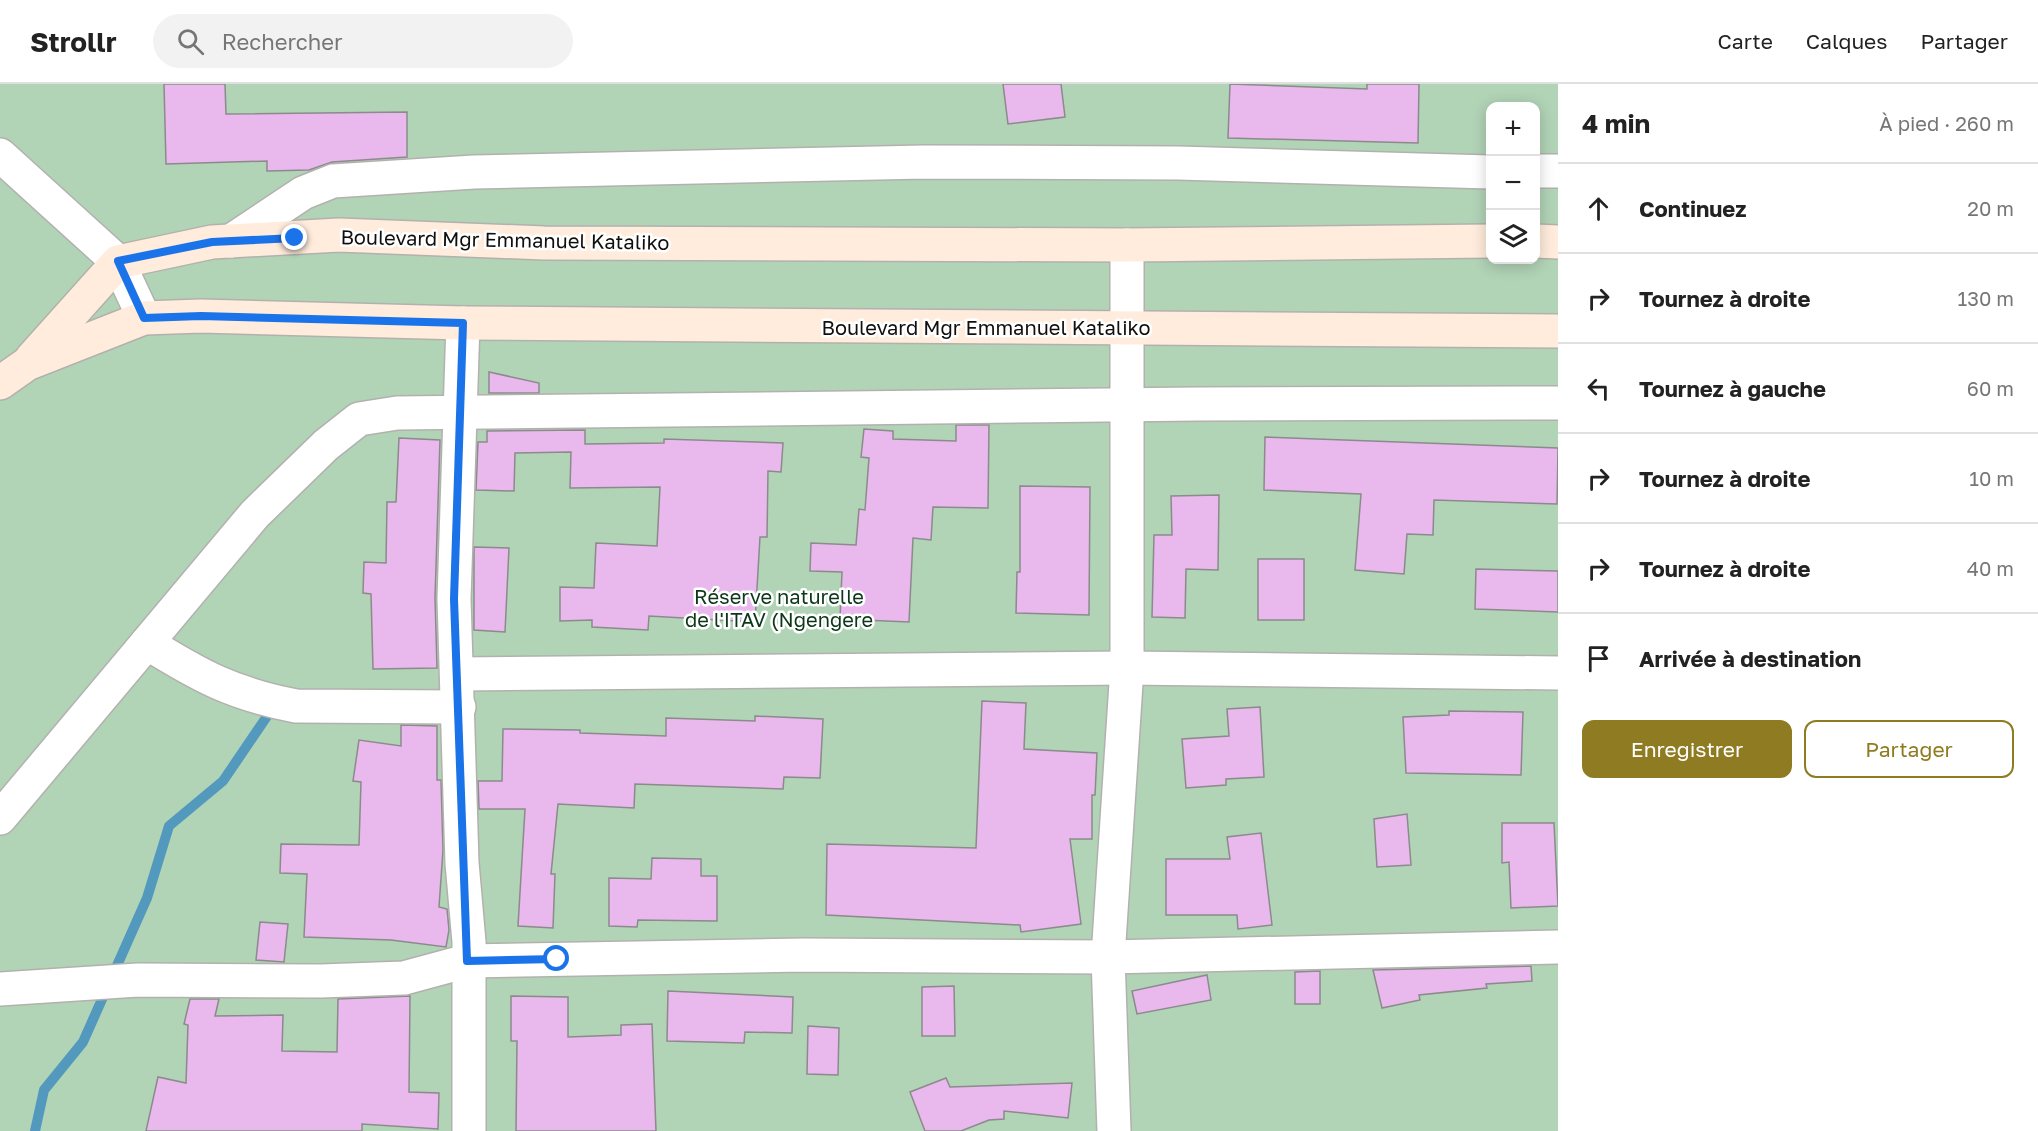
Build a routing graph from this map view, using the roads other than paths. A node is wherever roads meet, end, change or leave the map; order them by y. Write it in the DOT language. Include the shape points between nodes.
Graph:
graph roads {
  1 [pos="0,155"];
  2 [pos="1540,171"];
  3 [pos="1558,171"];
  4 [pos="1486,172"];
  5 [pos="231,241"];
  6 [pos="1486,241"];
  7 [pos="1540,242"];
  8 [pos="1558,242"];
  9 [pos="1127,245"];
  10 [pos="118,261"];
  11 [pos="144,318"];
  12 [pos="463,323"];
  13 [pos="1126,327"];
  14 [pos="1558,331"];
  15 [pos="27,364"];
  16 [pos="0,382"];
  17 [pos="1558,403"];
  18 [pos="1126,405"];
  19 [pos="459,413"];
  20 [pos="147,643"];
  21 [pos="1127,668"];
  22 [pos="1558,673"];
  23 [pos="458,674"];
  24 [pos="459,707"];
  25 [pos="0,818"];
  26 [pos="1558,947"];
  27 [pos="1107,957"];
  28 [pos="467,961"];
  29 [pos="0,989"];
  30 [pos="469,1131"];
  31 [pos="1114,1131"];
  1 -- 10 [label="street"];
  2 -- 3 [label="street"];
  4 -- 5 [label="street" via="1178,163 924,162 474,172 333,181 303,193"];
  5 -- 9 [label="street, Boulevard Mgr Emmanuel Kataliko" via="339,235 544,243"];
  5 -- 10 [label="street, Boulevard Mgr Emmanuel Kataliko"];
  6 -- 9 [label="street, Boulevard Mgr Emmanuel Kataliko"];
  7 -- 8 [label="street"];
  9 -- 13 [label="street"];
  10 -- 11 [label="street"];
  10 -- 15 [label="street"];
  11 -- 12 [label="street, Boulevard Mgr Emmanuel Kataliko"];
  11 -- 15 [label="street, Boulevard Mgr Emmanuel Kataliko"];
  12 -- 13 [label="street, Boulevard Mgr Emmanuel Kataliko"];
  12 -- 19 [label="street"];
  13 -- 14 [label="street, Boulevard Mgr Emmanuel Kataliko"];
  13 -- 18 [label="street"];
  15 -- 16 [label="street"];
  17 -- 18 [label="street"];
  18 -- 19 [label="street"];
  18 -- 21 [label="street"];
  19 -- 20 [label="street" via="397,413 359,419 326,445 255,514"];
  19 -- 23 [label="street" via="454,599"];
  20 -- 24 [label="street" via="202,677 244,695 296,706"];
  20 -- 25 [label="street"];
  21 -- 22 [label="street"];
  21 -- 23 [label="street"];
  21 -- 27 [label="street"];
  23 -- 24 [label="street"];
  24 -- 28 [label="street"];
  26 -- 27 [label="street"];
  27 -- 28 [label="street" via="804,955"];
  27 -- 31 [label="street"];
  28 -- 29 [label="street" via="404,978 138,980"];
  28 -- 30 [label="street"];
}
